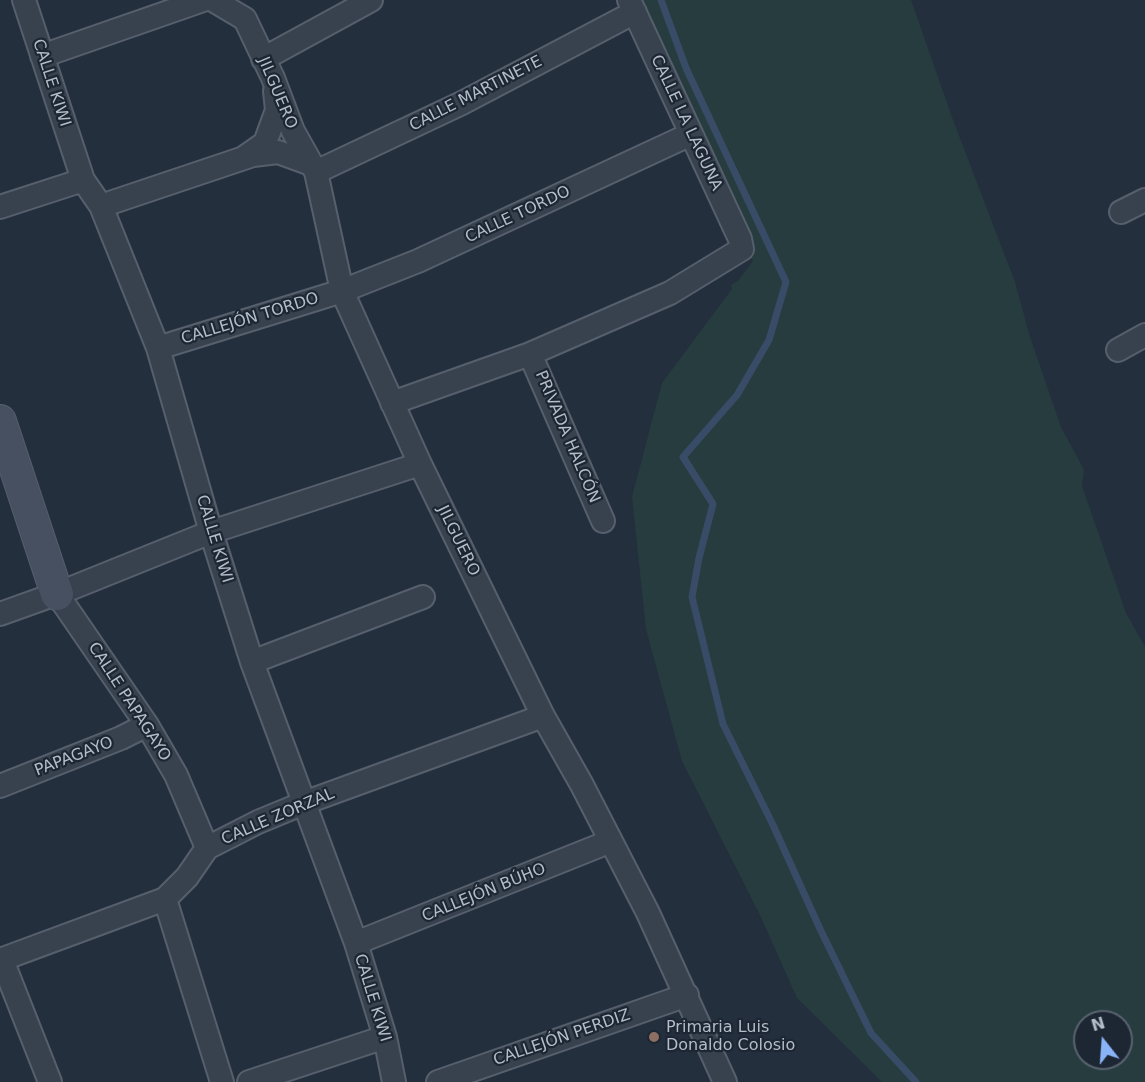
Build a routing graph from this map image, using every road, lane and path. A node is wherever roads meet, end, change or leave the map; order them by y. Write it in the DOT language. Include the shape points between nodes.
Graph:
graph roads {
  1 [pos="24,0"];
  2 [pos="203,0"];
  3 [pos="213,0"];
  4 [pos="371,0"];
  5 [pos="632,6"];
  6 [pos="42,57"];
  7 [pos="268,68"];
  8 [pos="691,134"];
  9 [pos="244,158"];
  10 [pos="313,168"];
  11 [pos="83,180"];
  12 [pos="1145,200"];
  13 [pos="101,206"];
  14 [pos="0,207"];
  15 [pos="1121,212"];
  16 [pos="342,291"];
  17 [pos="1145,335"];
  18 [pos="158,348"];
  19 [pos="1118,350"];
  20 [pos="530,354"];
  21 [pos="392,403"];
  22 [pos="0,421"];
  23 [pos="420,464"];
  24 [pos="603,521"];
  25 [pos="211,532"];
  26 [pos="57,594"];
  27 [pos="423,597"];
  28 [pos="0,614"];
  29 [pos="252,662"];
  30 [pos="543,716"];
  31 [pos="147,724"];
  32 [pos="0,786"];
  33 [pos="304,803"];
  34 [pos="611,841"];
  35 [pos="207,848"];
  36 [pos="165,899"];
  37 [pos="356,944"];
  38 [pos="1,960"];
  39 [pos="687,995"];
  40 [pos="385,1036"];
  41 [pos="50,1082"];
  42 [pos="222,1082"];
  43 [pos="249,1082"];
  44 [pos="394,1082"];
  45 [pos="438,1082"];
  46 [pos="725,1082"];
  1 -- 6 [label="street, CALLE KIWI"];
  2 -- 6 [label="street"];
  3 -- 7 [label="street, JILGUERO" via="245,19"];
  4 -- 7 [label="street"];
  5 -- 8 [label="street, CALLE LA LAGUNA"];
  5 -- 10 [label="street, CALLE MARTINETE" via="462,103"];
  6 -- 11 [label="street, CALLE KIWI"];
  7 -- 9 [label="street" via="277,110 264,143"];
  7 -- 10 [label="street, JILGUERO" via="293,131"];
  8 -- 16 [label="street, CALLE TORDO" via="418,261"];
  8 -- 20 [label="street, CALLE LA LAGUNA" via="742,246 740,252 669,293"];
  9 -- 10 [label="street" via="278,152"];
  9 -- 13 [label="street"];
  10 -- 16 [label="street, JILGUERO"];
  11 -- 13 [label="street, CALLE KIWI"];
  11 -- 14 [label="street"];
  12 -- 15 [label="street"];
  13 -- 18 [label="street, CALLE KIWI"];
  16 -- 18 [label="street, CALLEJÓN TORDO"];
  16 -- 21 [label="street, JILGUERO"];
  17 -- 19 [label="street"];
  18 -- 25 [label="street, CALLE KIWI"];
  20 -- 21 [label="street"];
  20 -- 24 [label="street, PRIVADA HALCÓN"];
  21 -- 23 [label="street, JILGUERO"];
  22 -- 26 [label="street"];
  23 -- 25 [label="street"];
  23 -- 30 [label="street, JILGUERO"];
  25 -- 26 [label="street"];
  25 -- 29 [label="street, CALLE KIWI"];
  26 -- 28 [label="street"];
  26 -- 31 [label="street, CALLE PAPAGAYO"];
  27 -- 29 [label="street"];
  29 -- 33 [label="street, CALLE KIWI"];
  30 -- 33 [label="street, CALLE ZORZAL"];
  30 -- 34 [label="street, JILGUERO"];
  31 -- 32 [label="street, PAPAGAYO"];
  31 -- 35 [label="street, CALLE PAPAGAYO" via="176,775"];
  33 -- 35 [label="street, CALLE ZORZAL"];
  33 -- 37 [label="street, CALLE KIWI"];
  34 -- 37 [label="street, CALLEJÓN BÚHO"];
  34 -- 39 [label="street, JILGUERO"];
  35 -- 36 [label="street, CALLE ZORZAL"];
  36 -- 38 [label="street, CALLE ZORZAL"];
  36 -- 42 [label="street"];
  37 -- 40 [label="street, CALLE KIWI"];
  38 -- 41 [label="street"];
  39 -- 45 [label="street, CALLEJÓN PERDIZ"];
  39 -- 46 [label="street, JILGUERO"];
  40 -- 43 [label="street"];
  40 -- 44 [label="street, CALLE KIWI"];
}
